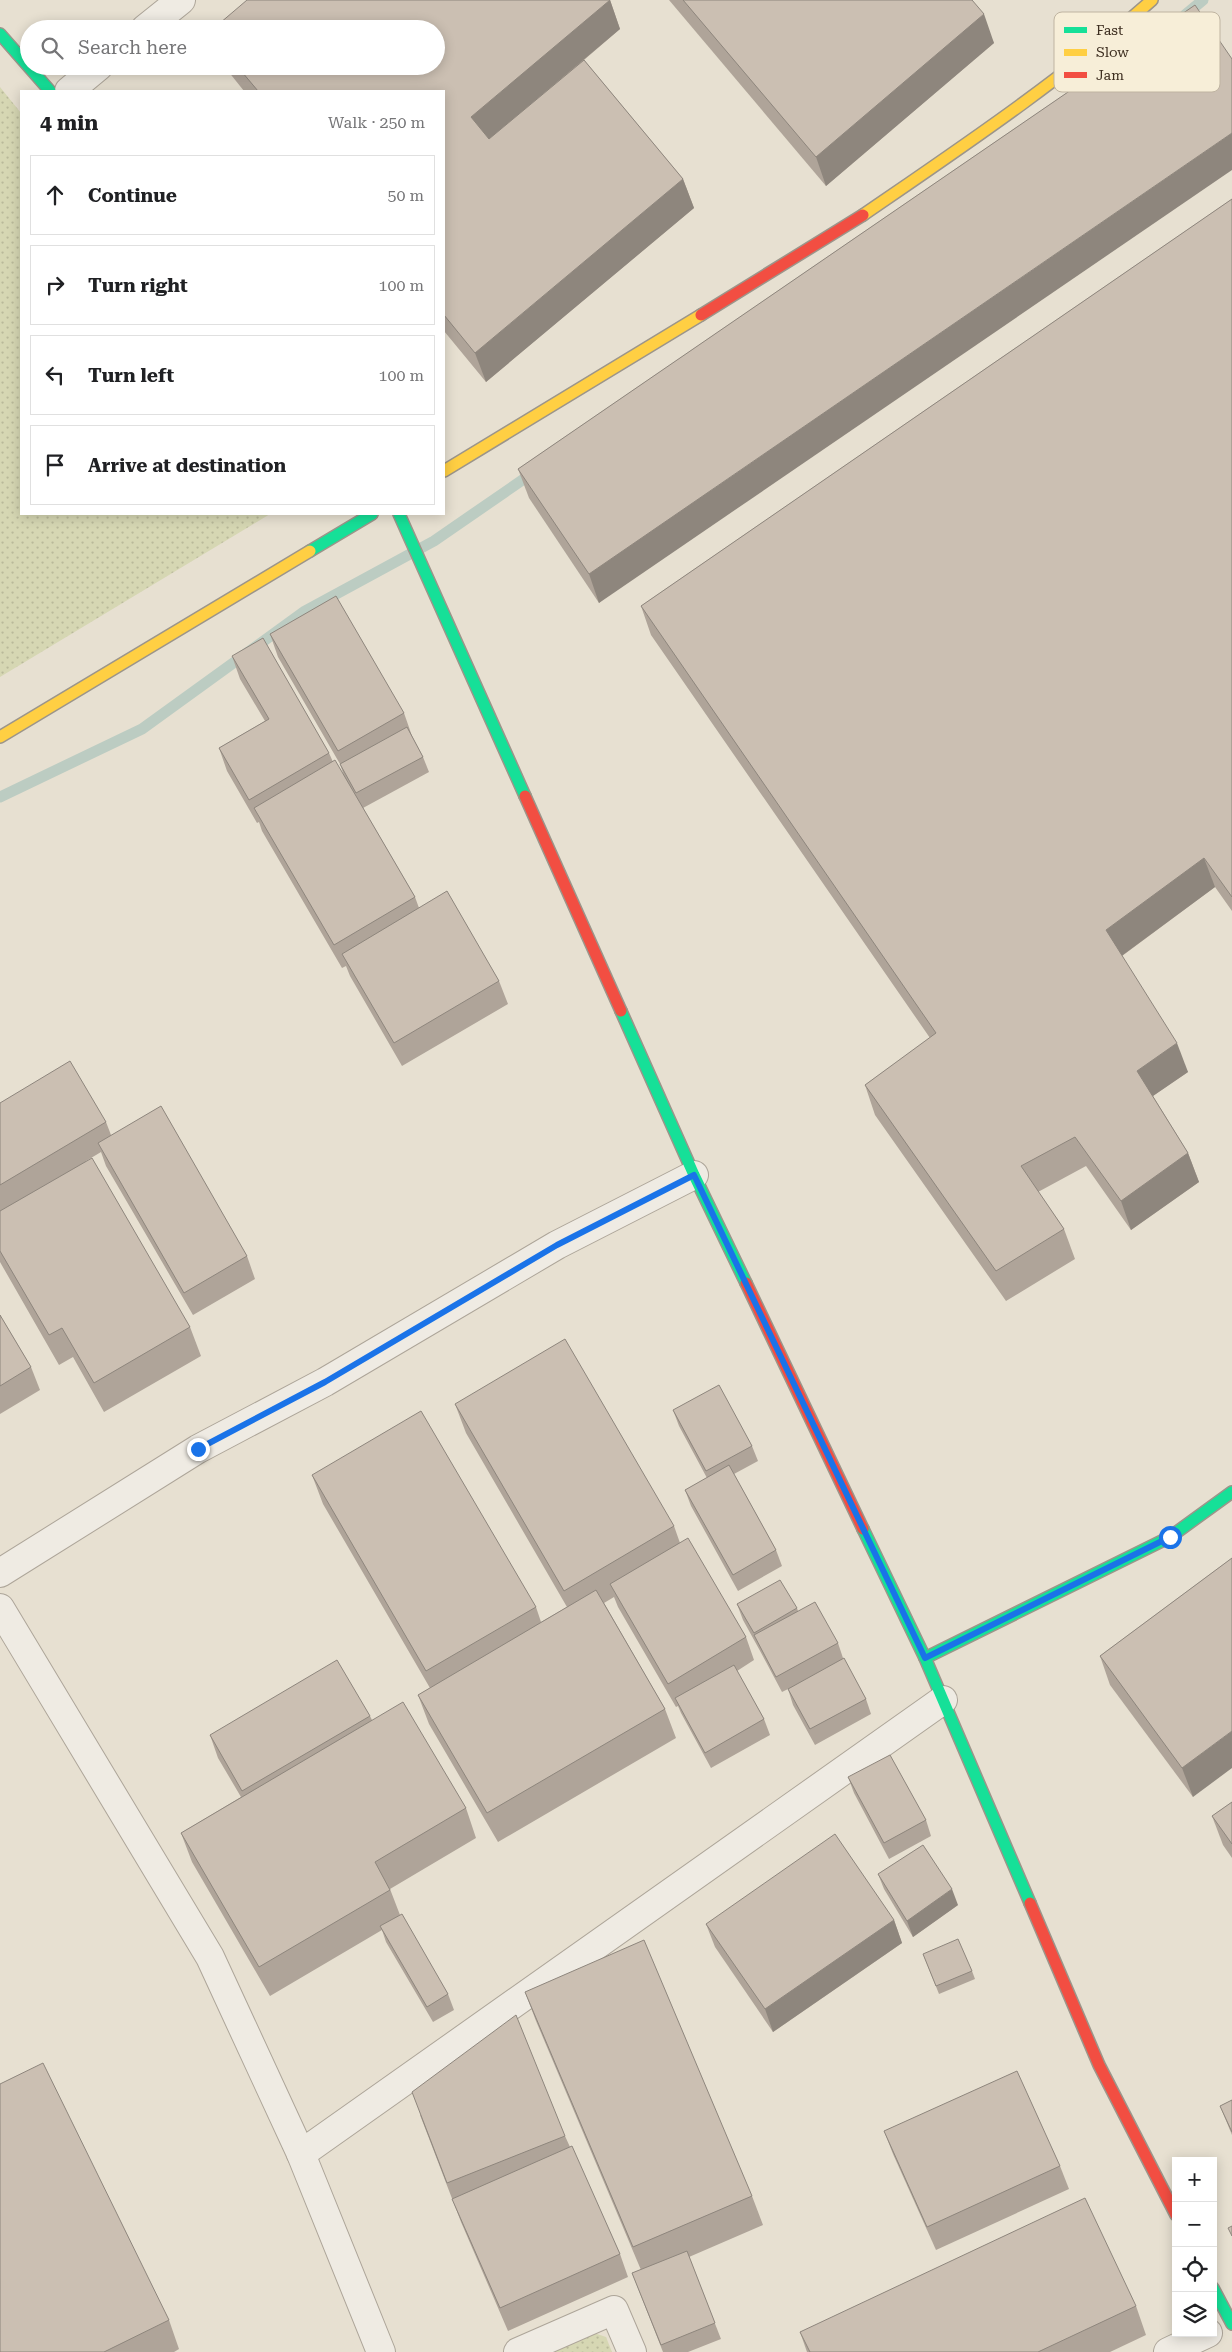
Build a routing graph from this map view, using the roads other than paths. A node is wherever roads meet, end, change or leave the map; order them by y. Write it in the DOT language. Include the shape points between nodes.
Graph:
graph roads {
  1 [pos="180,0"];
  2 [pos="1152,0"];
  3 [pos="1138,12"];
  4 [pos="156,20"];
  5 [pos="0,34"];
  6 [pos="20,57"];
  7 [pos="36,75"];
  8 [pos="88,75"];
  9 [pos="1054,80"];
  10 [pos="49,90"];
  11 [pos="69,90"];
  12 [pos="445,470"];
  13 [pos="370,515"];
  14 [pos="399,515"];
  15 [pos="0,737"];
  16 [pos="694,1175"];
  17 [pos="1232,1492"];
  18 [pos="0,1573"];
  19 [pos="0,1608"];
  20 [pos="925,1658"];
  21 [pos="943,1700"];
  22 [pos="301,2154"];
  23 [pos="1172,2207"];
  24 [pos="1214,2292"];
  25 [pos="1223,2326"];
  26 [pos="381,2352"];
  27 [pos="518,2352"];
  28 [pos="632,2352"];
  29 [pos="1168,2352"];
  1 -- 4 [label="street"];
  2 -- 3 [label="street"];
  5 -- 6 [label="street"];
  7 -- 10 [label="street"];
  8 -- 11 [label="street"];
  9 -- 12 [label="street" via="834,235"];
  13 -- 15 [label="street"];
  14 -- 16 [label="street"];
  16 -- 18 [label="street" via="557,1245 325,1382 198,1449"];
  16 -- 20 [label="street"];
  17 -- 20 [label="street" via="1170,1537"];
  19 -- 22 [label="street" via="210,1957"];
  20 -- 21 [label="street"];
  21 -- 22 [label="street"];
  21 -- 23 [label="street" via="1099,2065"];
  22 -- 26 [label="street"];
  24 -- 25 [label="street"];
  25 -- 29 [label="street"];
  27 -- 28 [label="street" via="614,2310"];
}
